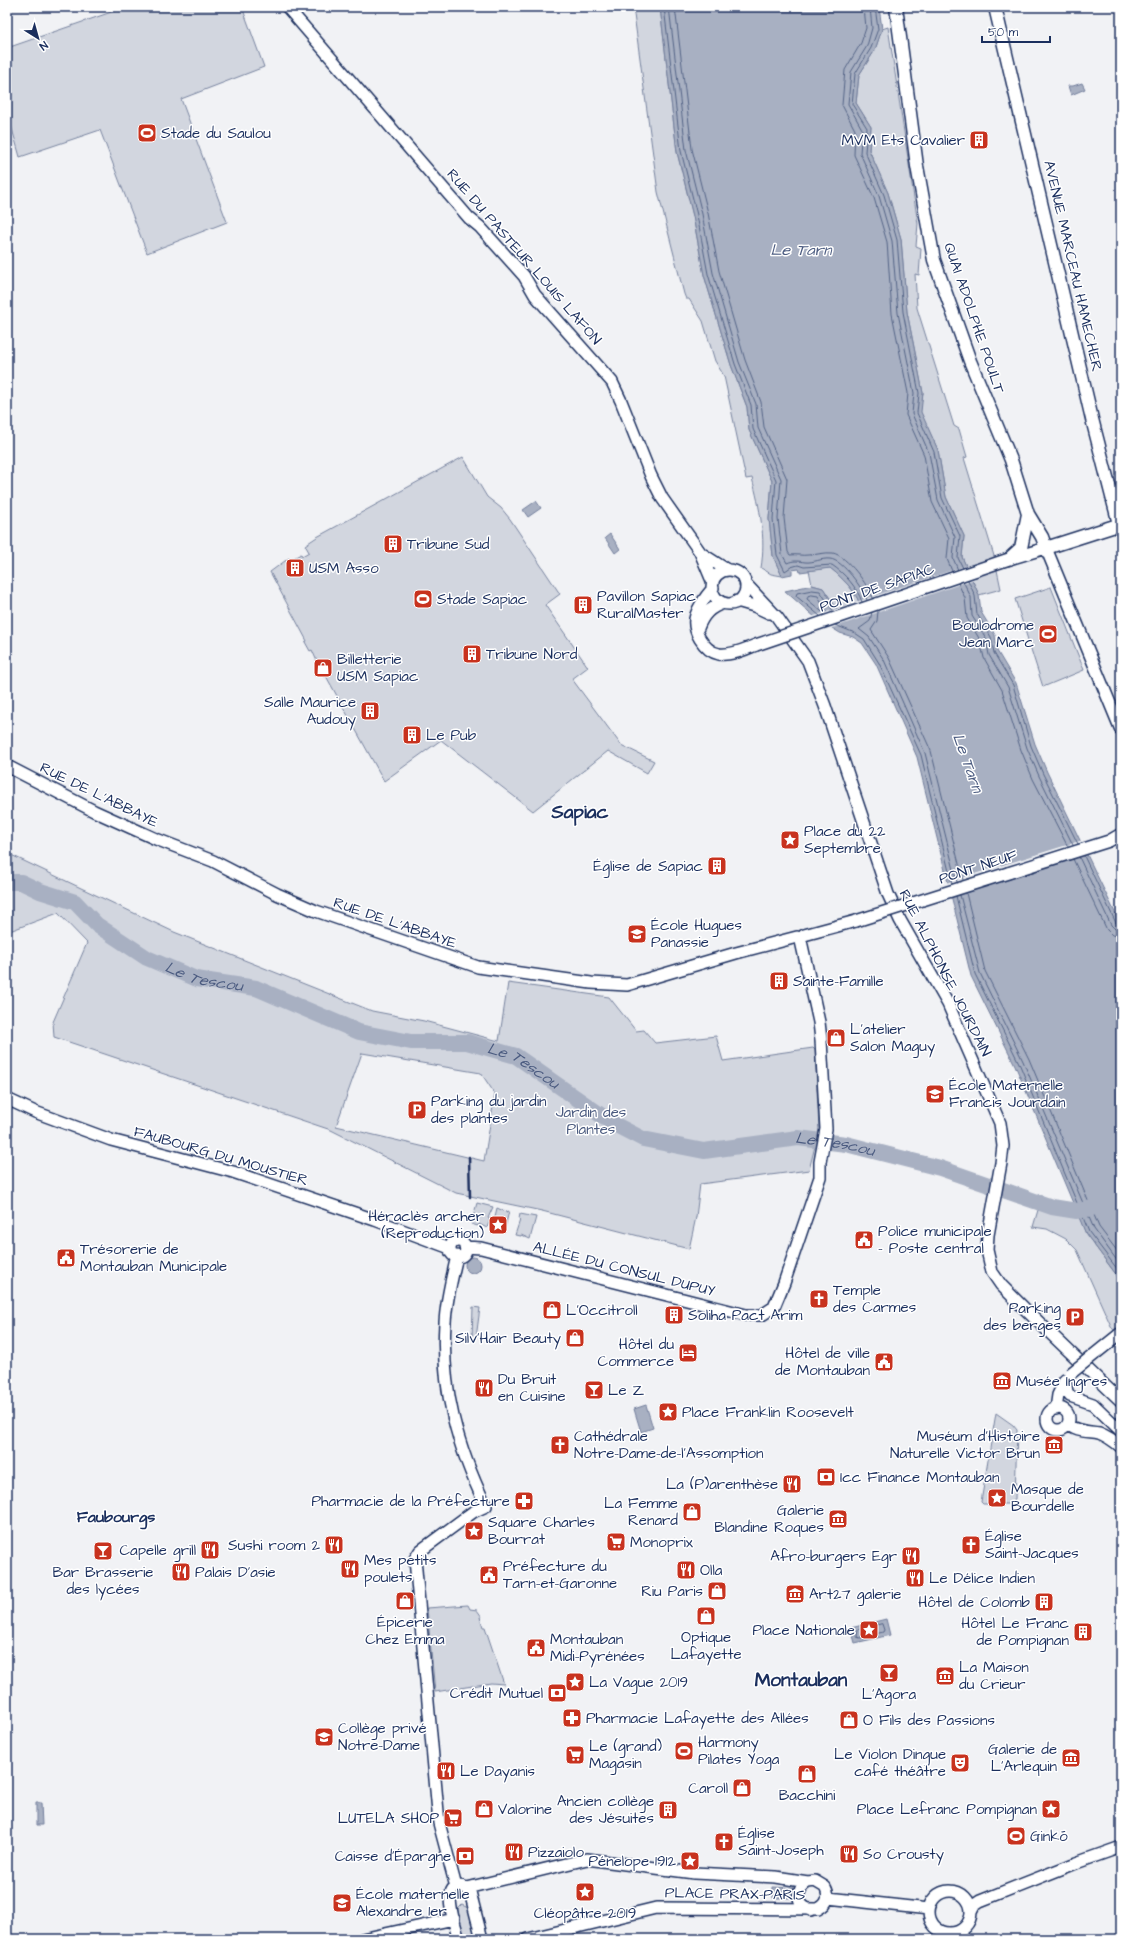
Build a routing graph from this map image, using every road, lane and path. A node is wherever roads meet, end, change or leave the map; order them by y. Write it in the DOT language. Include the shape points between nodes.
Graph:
graph roads {
  1 [pos="287,7"];
  2 [pos="896,7"];
  3 [pos="996,7"];
  4 [pos="1028,514"];
  5 [pos="1120,527"];
  6 [pos="1046,548"];
  7 [pos="700,552"];
  8 [pos="1009,559"];
  9 [pos="727,570"];
  10 [pos="746,584"];
  11 [pos="713,586"];
  12 [pos="736,602"];
  13 [pos="724,603"];
  14 [pos="776,617"];
  15 [pos="697,631"];
  16 [pos="1121,730"];
  17 [pos="7,766"];
  18 [pos="1121,834"];
  19 [pos="1109,841"];
  20 [pos="1121,842"];
  21 [pos="856,921"];
  22 [pos="801,938"];
  23 [pos="7,1099"];
  24 [pos="453,1252"];
  25 [pos="1121,1333"];
  26 [pos="1068,1377"];
  27 [pos="1080,1400"];
  28 [pos="1121,1401"];
  29 [pos="1060,1410"];
  30 [pos="1068,1424"];
  31 [pos="1121,1431"];
  32 [pos="1121,1447"];
  33 [pos="1121,1847"];
  34 [pos="1076,1863"];
  35 [pos="808,1882"];
  36 [pos="462,1888"];
  37 [pos="962,1895"];
  38 [pos="828,1898"];
  39 [pos="929,1909"];
  40 [pos="812,1910"];
  41 [pos="971,1911"];
  42 [pos="454,1919"];
  43 [pos="362,1939"];
  44 [pos="459,1939"];
  45 [pos="482,1939"];
  46 [pos="528,1939"];
  1 -- 7 [label="main road, RUE DU PASTEUR LOUIS LAFON" via="469,218 524,276 535,295 612,382 650,476 662,498"];
  2 -- 4 [label="main road, QUAI ADOLPHE POULT" via="917,166 934,260 970,361 1011,460"];
  3 -- 5 [label="main road, AVENUE MARCEAU HAMECHER" via="1092,419"];
  4 -- 6 [label="main road, QUAI ADOLPHE POULT"];
  4 -- 8 [label="main road" via="1020,548"];
  5 -- 6 [label="main road"];
  6 -- 8 [label="main road, PONT DE SAPIAC"];
  6 -- 16 [label="main road, QUAI ADOLPHE POULT"];
  7 -- 9 [label="main road, RUE DU PASTEUR LOUIS LAFON"];
  7 -- 11 [label="main road, RUE DU PASTEUR LOUIS LAFON"];
  8 -- 15 [label="main road, PONT DE SAPIAC, bridge" via="729,654 711,650 704,644"];
  9 -- 10 [label="main road" via="738,572"];
  9 -- 11 [label="main road" via="717,575"];
  10 -- 12 [label="main road" via="745,592"];
  10 -- 14 [label="main road, RUE ALPHONSE JOURDAIN"];
  11 -- 13 [label="main road" via="714,595"];
  11 -- 15 [label="main road" via="696,614"];
  12 -- 13 [label="main road"];
  12 -- 14 [label="main road, RUE ALPHONSE JOURDAIN" via="762,608"];
  13 -- 15 [label="main road" via="706,613"];
  14 -- 28 [label="main road, RUE ALPHONSE JOURDAIN" via="808,661 885,888 900,920 948,1004 1000,1123 1003,1146 987,1250 989,1264 994,1275 1025,1309"];
  17 -- 22 [label="main road, RUE DE L'ABBAYE" via="94,811 213,861 321,914 478,967 591,983 627,985 736,953"];
  18 -- 19 [label="main road"];
  19 -- 20 [label="main road"];
  19 -- 21 [label="main road, PONT NEUF, bridge"];
  21 -- 22 [label="main road, RUE DE L'ABBAYE"];
  22 -- 24 [label="main road, ALLÉE DU CONSUL DUPUY" via="819,1022 826,1129 820,1177 774,1307 762,1315 746,1315 482,1248 466,1247 463,1242 452,1243"];
  23 -- 24 [label="main road, FAUBOURG DU MOUSTIER" via="111,1140 233,1172 353,1212"];
  24 -- 36 [label="main road" via="445,1322 447,1382 454,1427 471,1475 486,1506 473,1512 420,1551 415,1559 439,1823"];
  25 -- 26 [label="main road, bridge"];
  26 -- 27 [label="main road" via="1067,1392"];
  26 -- 29 [label="main road" via="1058,1395"];
  27 -- 29 [label="main road"];
  27 -- 31 [label="main road" via="1093,1404"];
  29 -- 30 [label="main road" via="1069,1418"];
  29 -- 30 [label="main road" via="1050,1412 1047,1416 1049,1425 1057,1430"];
  30 -- 32 [label="main road" via="1078,1430 1100,1433"];
  33 -- 34 [label="main road"];
  34 -- 37 [label="main road" via="978,1894"];
  34 -- 41 [label="main road" via="980,1901"];
  35 -- 36 [label="main road, PLACE PRAX-PARIS" via="587,1859"];
  35 -- 38 [label="main road, PLACE PRAX-PARIS" via="822,1884 828,1891"];
  35 -- 40 [label="main road" via="800,1889 799,1898 802,1905"];
  36 -- 42 [label="main road" via="452,1890 449,1897"];
  36 -- 45 [label="main road" via="472,1897"];
  37 -- 39 [label="main road" via="956,1892 942,1892 931,1902"];
  37 -- 41 [label="main road" via="967,1899"];
  38 -- 39 [label="main road"];
  38 -- 40 [label="main road, PLACE PRAX-PARIS" via="822,1908"];
  39 -- 41 [label="main road" via="932,1923 942,1932 949,1933 956,1933 966,1927"];
  40 -- 46 [label="main road, PLACE PRAX-PARIS" via="656,1908"];
  42 -- 43 [label="main road"];
  42 -- 44 [label="main road"];
}
